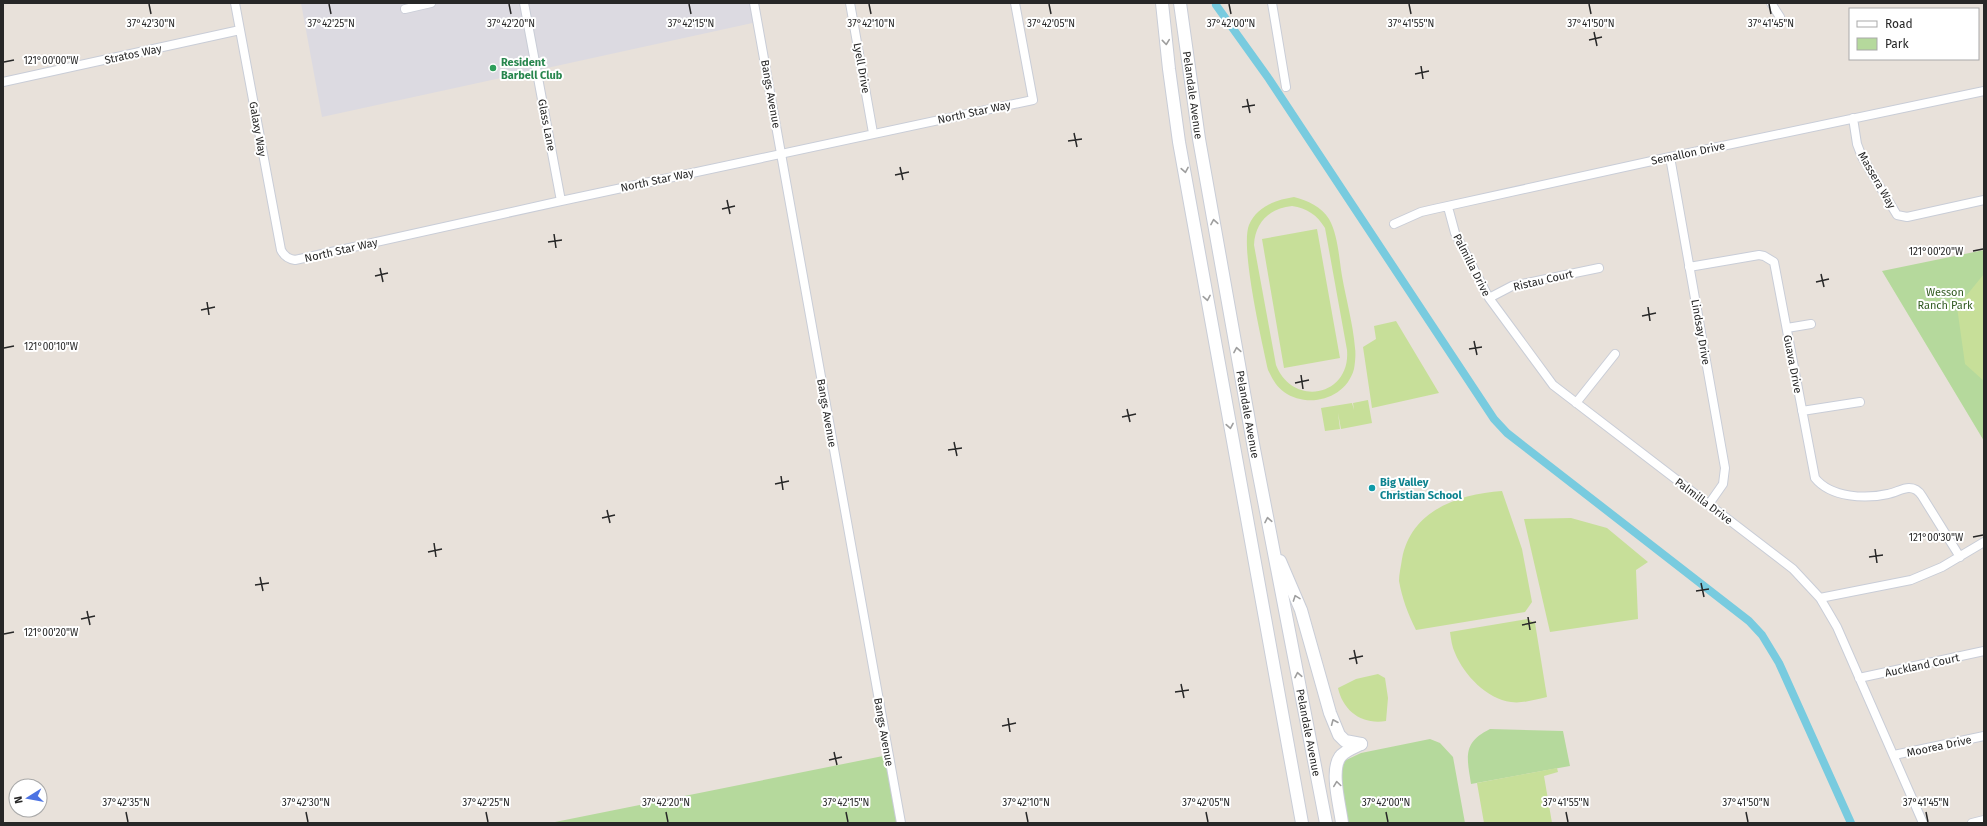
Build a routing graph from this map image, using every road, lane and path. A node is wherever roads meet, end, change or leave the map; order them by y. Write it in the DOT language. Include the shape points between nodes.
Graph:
graph roads {
  1 [pos="235,3"];
  2 [pos="432,3"];
  3 [pos="524,3"];
  4 [pos="754,3"];
  5 [pos="850,3"];
  6 [pos="1015,3"];
  7 [pos="1162,3"];
  8 [pos="1180,3"];
  9 [pos="1272,3"];
  10 [pos="1771,3"];
  11 [pos="405,9"];
  12 [pos="1780,17"];
  13 [pos="240,30"];
  14 [pos="3,82"];
  15 [pos="1286,87"];
  16 [pos="1984,91"];
  17 [pos="1853,118"];
  18 [pos="874,133"];
  19 [pos="781,153"];
  20 [pos="1670,157"];
  21 [pos="1984,200"];
  22 [pos="561,201"];
  23 [pos="1448,207"];
  24 [pos="1394,224"];
  25 [pos="283,255"];
  26 [pos="1689,267"];
  27 [pos="1599,268"];
  28 [pos="1489,298"];
  29 [pos="1811,324"];
  30 [pos="1787,328"];
  31 [pos="1615,354"];
  32 [pos="1860,402"];
  33 [pos="1576,403"];
  34 [pos="1802,411"];
  35 [pos="1709,504"];
  36 [pos="1984,542"];
  37 [pos="1273,545"];
  38 [pos="1960,556"];
  39 [pos="1820,598"];
  40 [pos="1984,651"];
  41 [pos="1859,678"];
  42 [pos="1984,736"];
  43 [pos="1894,755"];
  44 [pos="1984,820"];
  45 [pos="901,823"];
  46 [pos="1302,823"];
  47 [pos="1326,823"];
  48 [pos="1342,823"];
  49 [pos="1923,823"];
  50 [pos="1972,823"];
  1 -- 13 [label="street, Galaxy Way"];
  2 -- 11 [label="street"];
  3 -- 22 [label="street, Glass Lane"];
  4 -- 19 [label="street, Bangs Avenue"];
  5 -- 18 [label="street, Lyell Drive"];
  6 -- 18 [label="street, North Star Way" via="1033,100"];
  7 -- 46 [label="main road, Pelandale Avenue, one-way" via="1168,69 1180,142"];
  37 -- 8 [label="main road, Pelandale Avenue, one-way" via="1199,139"];
  9 -- 15 [label="street"];
  10 -- 12 [label="street"];
  13 -- 14 [label="street, Stratos Way"];
  13 -- 25 [label="street, Galaxy Way"];
  16 -- 17 [label="street, Semallon Drive"];
  17 -- 20 [label="street, Semallon Drive"];
  17 -- 21 [label="street, Massera Way" via="1862,157 1894,211 1900,216 1907,217"];
  18 -- 19 [label="street, North Star Way"];
  19 -- 22 [label="street, North Star Way"];
  19 -- 45 [label="street, Bangs Avenue"];
  20 -- 23 [label="street, Semallon Drive"];
  20 -- 26 [label="street, Lindsay Drive"];
  22 -- 25 [label="street, North Star Way" via="295,260"];
  23 -- 24 [label="street, Semallon Drive" via="1421,212"];
  23 -- 28 [label="street, Palmilla Drive" via="1455,233"];
  26 -- 30 [label="street, Guava Drive" via="1758,255 1770,258 1775,265"];
  26 -- 35 [label="street, Lindsay Drive" via="1725,468 1723,484"];
  27 -- 28 [label="street, Ristau Court" via="1512,286"];
  28 -- 33 [label="street, Palmilla Drive" via="1553,385"];
  29 -- 30 [label="street"];
  30 -- 34 [label="street, Guava Drive"];
  31 -- 33 [label="street"];
  32 -- 34 [label="street"];
  33 -- 35 [label="street, Palmilla Drive"];
  34 -- 38 [label="street, Guava Drive" via="1818,481 1835,490 1856,496 1879,496 1914,489 1922,496"];
  35 -- 39 [label="street, Palmilla Drive" via="1793,569"];
  36 -- 38 [label="street"];
  47 -- 37 [label="main road, Pelandale Avenue, one-way"];
  48 -- 37 [label="main road, one-way" via="1335,775 1337,763 1340,756 1361,744 1345,741 1339,735 1328,707 1301,610"];
  38 -- 39 [label="street" via="1911,580"];
  39 -- 41 [label="street, Palmilla Drive" via="1837,628"];
  40 -- 41 [label="street, Auckland Court"];
  41 -- 43 [label="street, Palmilla Drive"];
  42 -- 43 [label="street, Moorea Drive"];
  43 -- 49 [label="street, Palmilla Drive"];
  44 -- 50 [label="street"];
}
